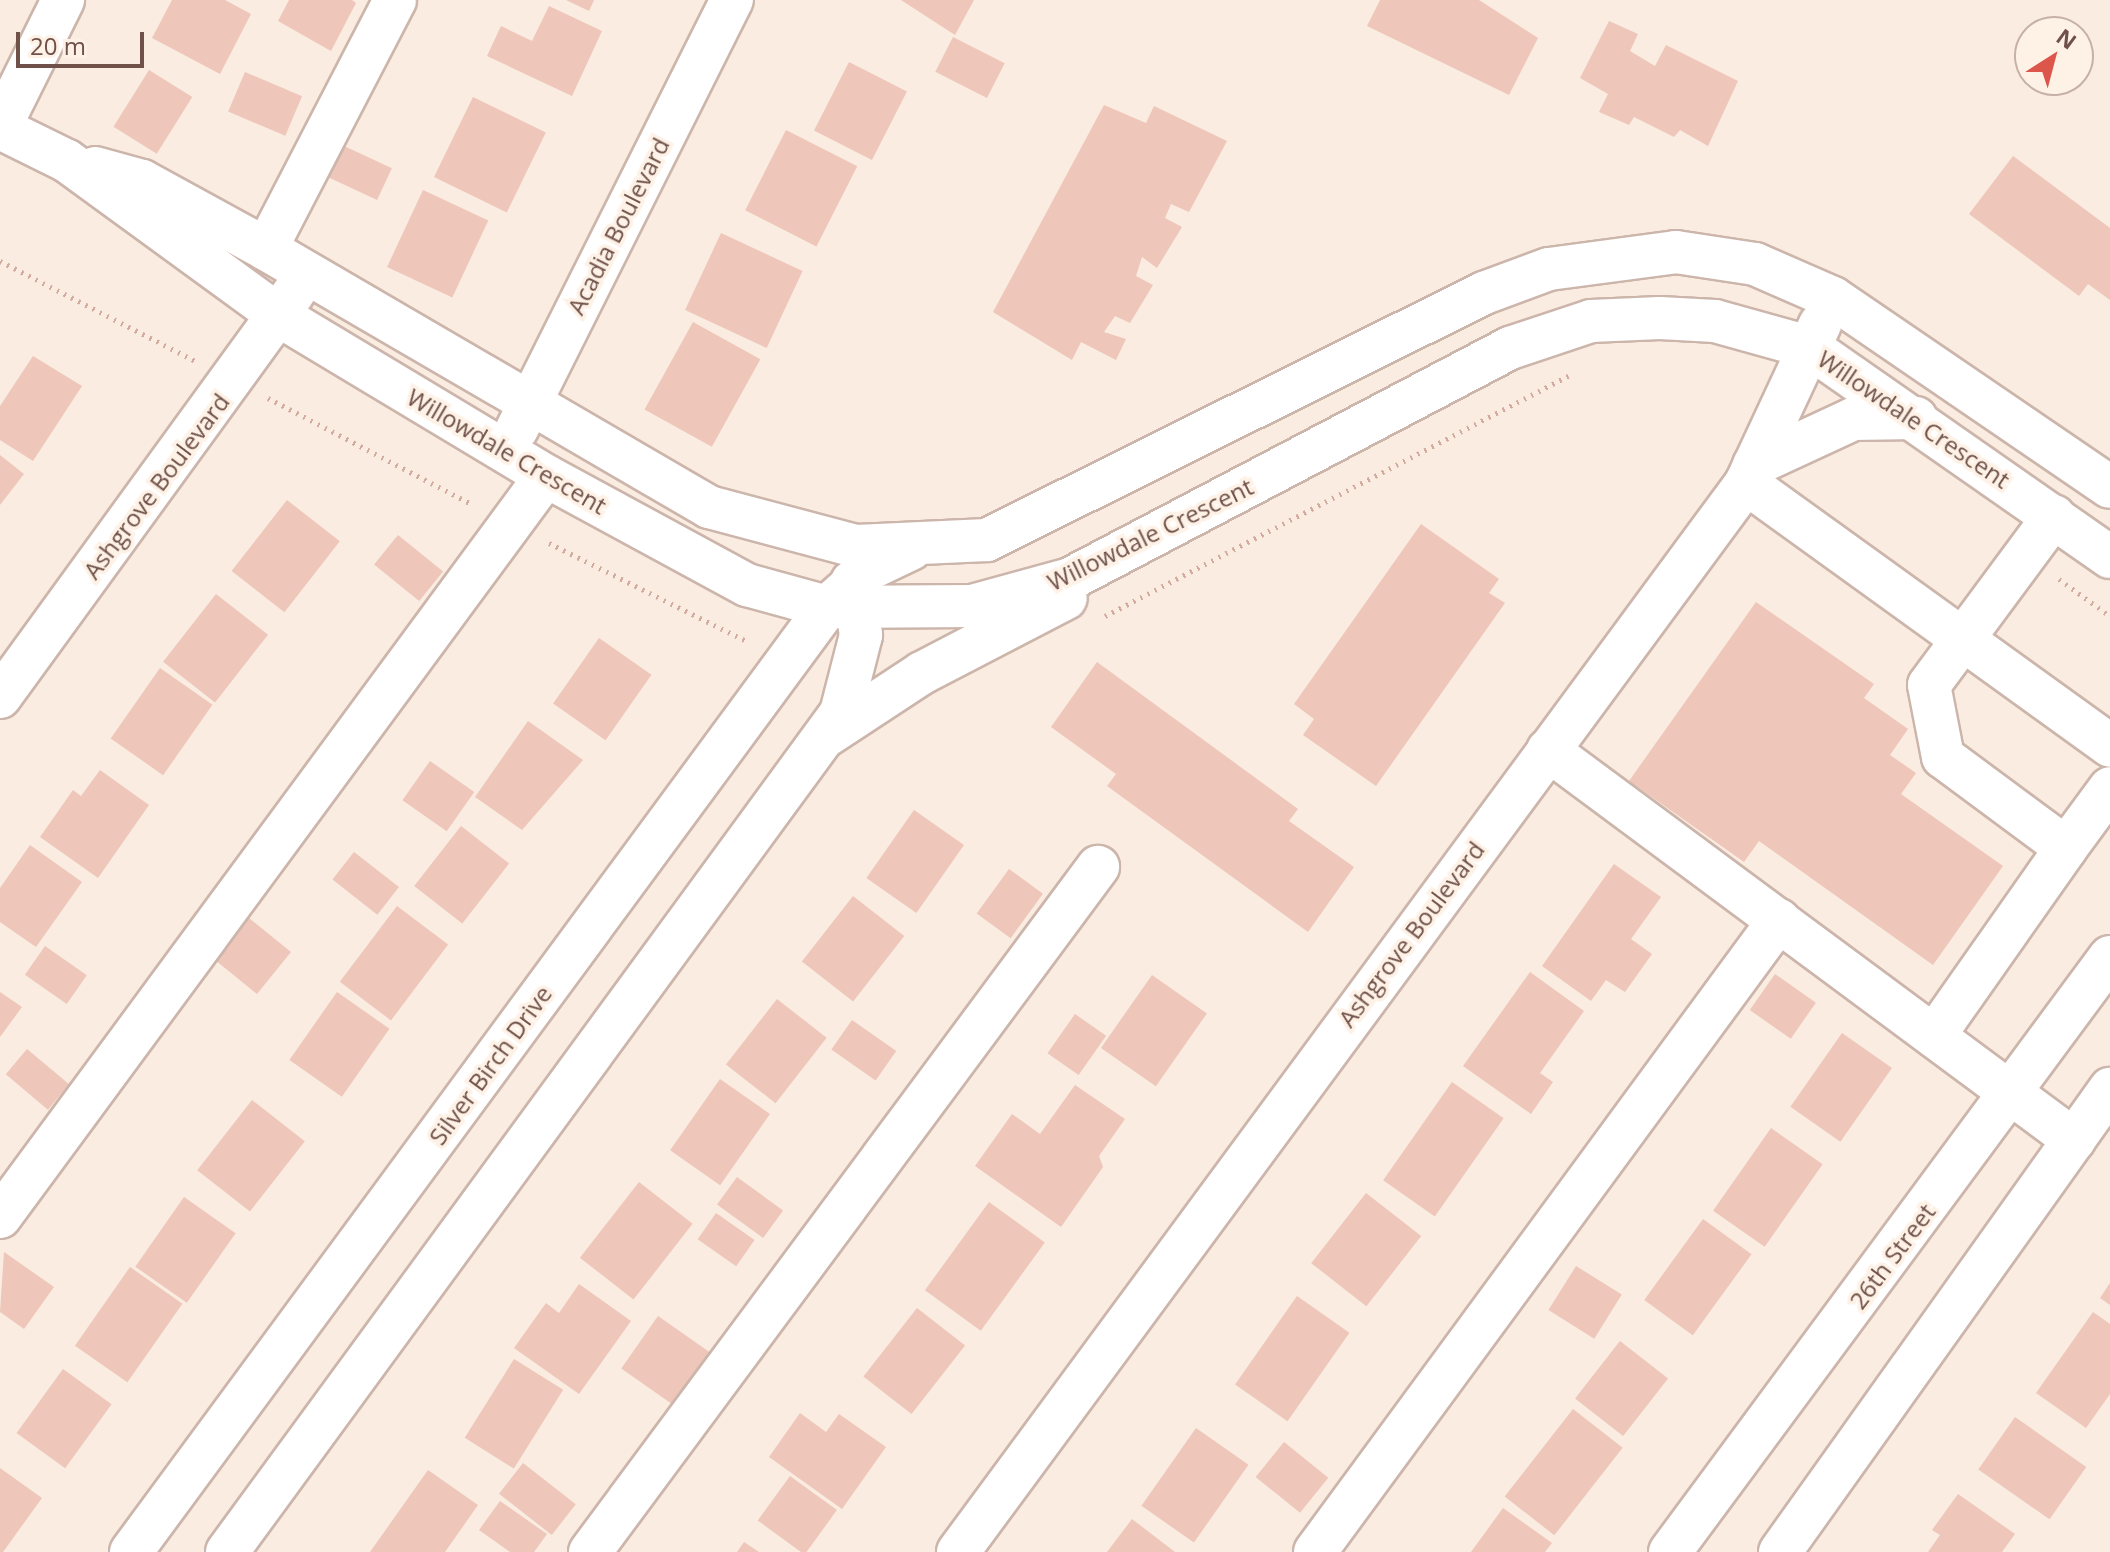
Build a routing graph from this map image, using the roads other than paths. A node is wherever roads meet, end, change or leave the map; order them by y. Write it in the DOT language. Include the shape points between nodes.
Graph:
graph roads {
  1 [pos="63,0"];
  2 [pos="395,0"];
  3 [pos="732,0"];
  4 [pos="0,128"];
  5 [pos="67,161"];
  6 [pos="266,249"];
  7 [pos="308,273"];
  8 [pos="1833,298"];
  9 [pos="278,315"];
  10 [pos="1809,347"];
  11 [pos="528,405"];
  12 [pos="1916,418"];
  13 [pos="506,452"];
  14 [pos="1750,474"];
  15 [pos="546,476"];
  16 [pos="2110,487"];
  17 [pos="2054,516"];
  18 [pos="2110,557"];
  19 [pos="1105,562"];
  20 [pos="843,585"];
  21 [pos="1963,640"];
  22 [pos="0,697"];
  23 [pos="825,736"];
  24 [pos="2110,746"];
  25 [pos="1548,750"];
  26 [pos="2110,788"];
  27 [pos="2066,848"];
  28 [pos="1098,867"];
  29 [pos="1779,920"];
  30 [pos="2110,957"];
  31 [pos="1934,1036"];
  32 [pos="2110,1089"];
  33 [pos="2014,1095"];
  34 [pos="2074,1140"];
  35 [pos="0,1217"];
  36 [pos="131,1552"];
  37 [pos="227,1552"];
  38 [pos="590,1552"];
  39 [pos="958,1552"];
  40 [pos="1315,1552"];
  41 [pos="1670,1552"];
  42 [pos="1780,1552"];
  1 -- 4 [label="street"];
  2 -- 6 [label="street"];
  3 -- 11 [label="street, Acadia Boulevard"];
  4 -- 5 [label="street, Willowdale Crescent"];
  5 -- 6 [label="street, Willowdale Crescent" via="142,181"];
  5 -- 9 [label="street, Willowdale Crescent"];
  6 -- 7 [label="street, Willowdale Crescent"];
  7 -- 9 [label="street, Ashgrove Boulevard"];
  7 -- 11 [label="street, Willowdale Crescent"];
  8 -- 10 [label="street, Ashgrove Boulevard"];
  8 -- 16 [label="street"];
  8 -- 20 [label="street, Silver Birch Drive" via="1755,264 1676,252 1549,269 1484,293 1044,516 987,540 912,548"];
  9 -- 13 [label="street, Willowdale Crescent"];
  9 -- 22 [label="street, Ashgrove Boulevard"];
  10 -- 12 [label="street, Willowdale Crescent"];
  10 -- 14 [label="street, Ashgrove Boulevard"];
  10 -- 19 [label="street, Willowdale Crescent" via="1701,320 1591,321 1552,332"];
  11 -- 13 [label="street, Acadia Boulevard"];
  11 -- 20 [label="street, Willowdale Crescent"];
  12 -- 14 [label="street" via="1853,419"];
  12 -- 17 [label="street, Willowdale Crescent"];
  13 -- 15 [label="street, Willowdale Crescent"];
  14 -- 21 [label="street"];
  14 -- 25 [label="street, Ashgrove Boulevard"];
  15 -- 20 [label="street, Willowdale Crescent" via="747,585"];
  15 -- 35 [label="street"];
  17 -- 18 [label="street, Willowdale Crescent"];
  17 -- 21 [label="street"];
  19 -- 20 [label="street, Willowdale Crescent" via="972,606"];
  19 -- 23 [label="street" via="1062,601 922,673"];
  20 -- 23 [label="street" via="854,682"];
  20 -- 36 [label="street, Silver Birch Drive"];
  21 -- 24 [label="street"];
  21 -- 27 [label="street" via="1929,685 1943,757"];
  23 -- 37 [label="street"];
  25 -- 29 [label="street"];
  25 -- 39 [label="street, Ashgrove Boulevard"];
  26 -- 27 [label="street"];
  27 -- 31 [label="street"];
  28 -- 38 [label="street"];
  29 -- 31 [label="street"];
  29 -- 40 [label="street"];
  30 -- 33 [label="street, 26th Street"];
  31 -- 33 [label="street"];
  32 -- 34 [label="street"];
  33 -- 34 [label="street"];
  33 -- 41 [label="street, 26th Street"];
  34 -- 42 [label="street"];
}
